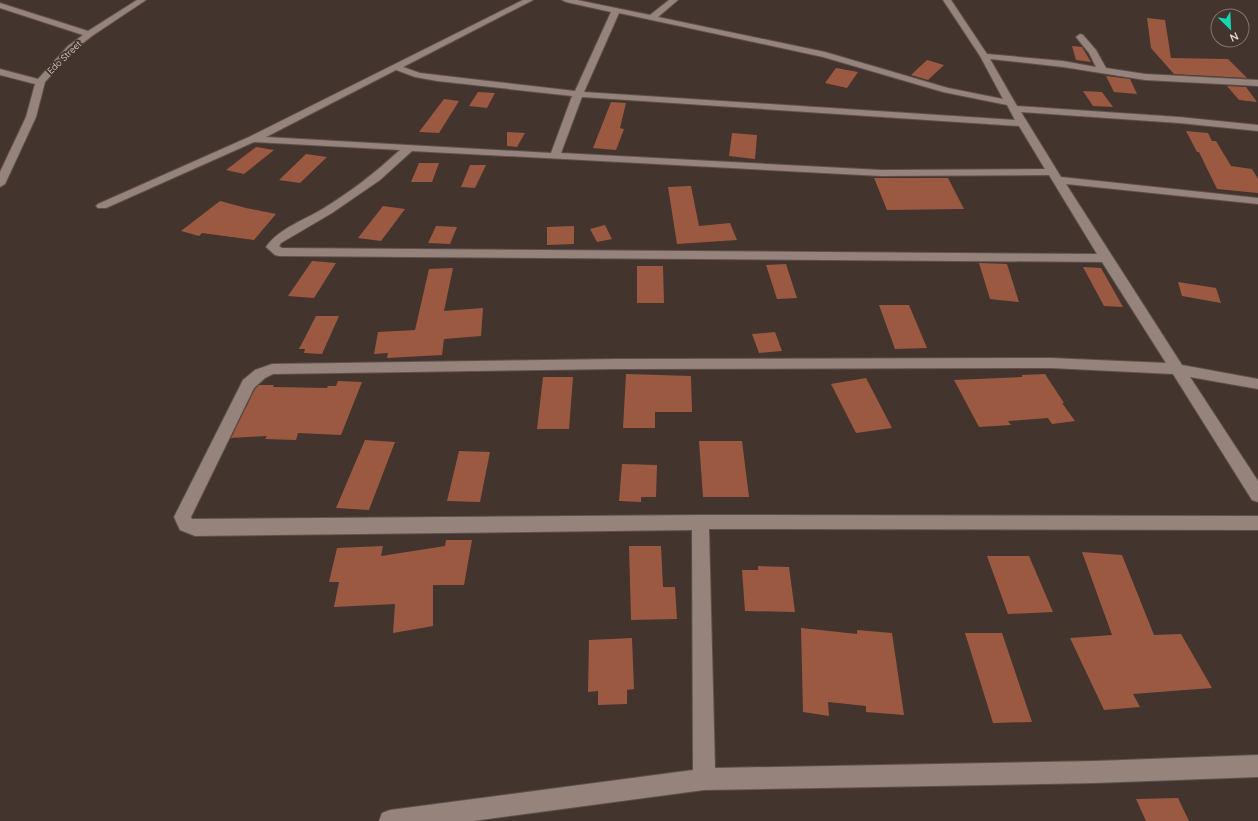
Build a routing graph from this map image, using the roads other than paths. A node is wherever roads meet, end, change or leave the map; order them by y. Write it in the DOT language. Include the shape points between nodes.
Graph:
graph roads {
  1 [pos="142,0"];
  2 [pos="529,0"];
  3 [pos="566,0"];
  4 [pos="674,0"];
  5 [pos="947,0"];
  6 [pos="0,5"];
  7 [pos="616,10"];
  8 [pos="652,17"];
  9 [pos="89,34"];
  10 [pos="1080,37"];
  11 [pos="984,56"];
  12 [pos="396,66"];
  13 [pos="1103,71"];
  14 [pos="0,72"];
  15 [pos="40,82"];
  16 [pos="1258,84"];
  17 [pos="578,94"];
  18 [pos="1012,106"];
  19 [pos="1023,123"];
  20 [pos="1258,128"];
  21 [pos="253,139"];
  22 [pos="409,148"];
  23 [pos="555,155"];
  24 [pos="5,165"];
  25 [pos="1056,176"];
  26 [pos="0,184"];
  27 [pos="1258,201"];
  28 [pos="102,206"];
  29 [pos="1106,258"];
  30 [pos="1177,369"];
  31 [pos="1258,384"];
  32 [pos="1258,494"];
  33 [pos="700,522"];
  34 [pos="1258,523"];
  35 [pos="1258,766"];
  36 [pos="704,779"];
  37 [pos="390,821"];
  1 -- 9 [label="street, Edo Street"];
  2 -- 12 [label="street"];
  3 -- 7 [label="street"];
  4 -- 8 [label="street"];
  5 -- 11 [label="street"];
  6 -- 9 [label="street"];
  7 -- 8 [label="street"];
  7 -- 17 [label="street"];
  8 -- 18 [label="street" via="825,55"];
  9 -- 15 [label="street, Edo Street" via="71,48"];
  10 -- 13 [label="street" via="1094,52"];
  11 -- 13 [label="street"];
  11 -- 18 [label="street"];
  12 -- 17 [label="street" via="418,75 437,78"];
  12 -- 21 [label="street"];
  13 -- 16 [label="street" via="1145,77"];
  14 -- 15 [label="street"];
  15 -- 24 [label="street, Edo Street" via="31,116"];
  17 -- 19 [label="street"];
  17 -- 23 [label="street"];
  18 -- 19 [label="street"];
  18 -- 20 [label="street"];
  19 -- 25 [label="street"];
  21 -- 22 [label="street"];
  21 -- 28 [label="street"];
  22 -- 23 [label="street"];
  22 -- 29 [label="street" via="376,178 328,211 277,240 272,247 279,252"];
  23 -- 25 [label="street" via="881,172"];
  24 -- 26 [label="street, Edo Street"];
  25 -- 27 [label="street"];
  25 -- 29 [label="street"];
  29 -- 30 [label="street"];
  30 -- 31 [label="street"];
  30 -- 32 [label="street"];
  30 -- 33 [label="street" via="1036,363 615,364 272,369 260,374 248,384 182,517 186,524 195,528"];
  33 -- 34 [label="street"];
  33 -- 36 [label="street"];
  35 -- 36 [label="street" via="1088,773"];
  36 -- 37 [label="street"];
}
